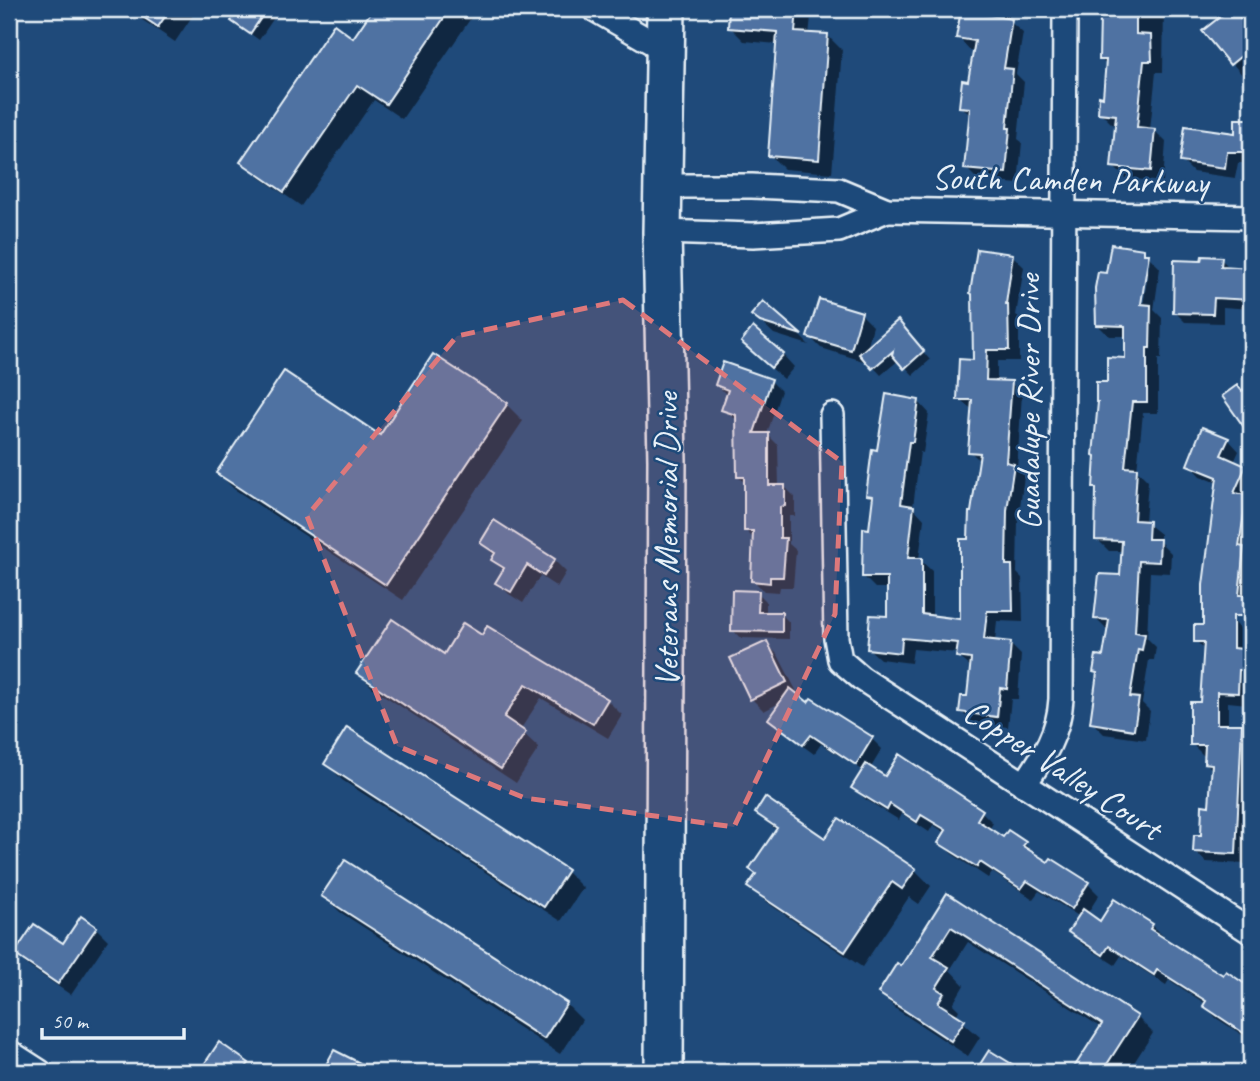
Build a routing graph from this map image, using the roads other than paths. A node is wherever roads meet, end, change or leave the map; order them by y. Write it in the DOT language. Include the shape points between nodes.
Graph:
graph roads {
  1 [pos="594,9"];
  2 [pos="666,9"];
  3 [pos="1065,9"];
  4 [pos="665,50"];
  5 [pos="663,187"];
  6 [pos="887,210"];
  7 [pos="1064,215"];
  8 [pos="1251,217"];
  9 [pos="662,232"];
  10 [pos="832,415"];
  11 [pos="1024,785"];
  12 [pos="1251,932"];
  13 [pos="9,1052"];
  14 [pos="40,1072"];
  15 [pos="664,1072"];
  1 -- 4 [label="street"];
  2 -- 4 [label="main road, Veterans Memorial Drive"];
  3 -- 7 [label="street, Guadalupe River Drive"];
  4 -- 5 [label="main road, Veterans Memorial Drive"];
  5 -- 6 [label="street, South Camden Parkway" via="839,190"];
  5 -- 9 [label="main road, Veterans Memorial Drive"];
  6 -- 7 [label="street, South Camden Parkway"];
  6 -- 9 [label="street, South Camden Parkway" via="839,230 752,235"];
  7 -- 8 [label="street, South Camden Parkway"];
  7 -- 11 [label="street, Guadalupe River Drive" via="1061,708 1050,746"];
  9 -- 15 [label="main road, Veterans Memorial Drive" via="667,460"];
  10 -- 11 [label="street, Copper Valley Court" via="840,660"];
  11 -- 12 [label="street, Copper Valley Court"];
  13 -- 14 [label="street"];
}
